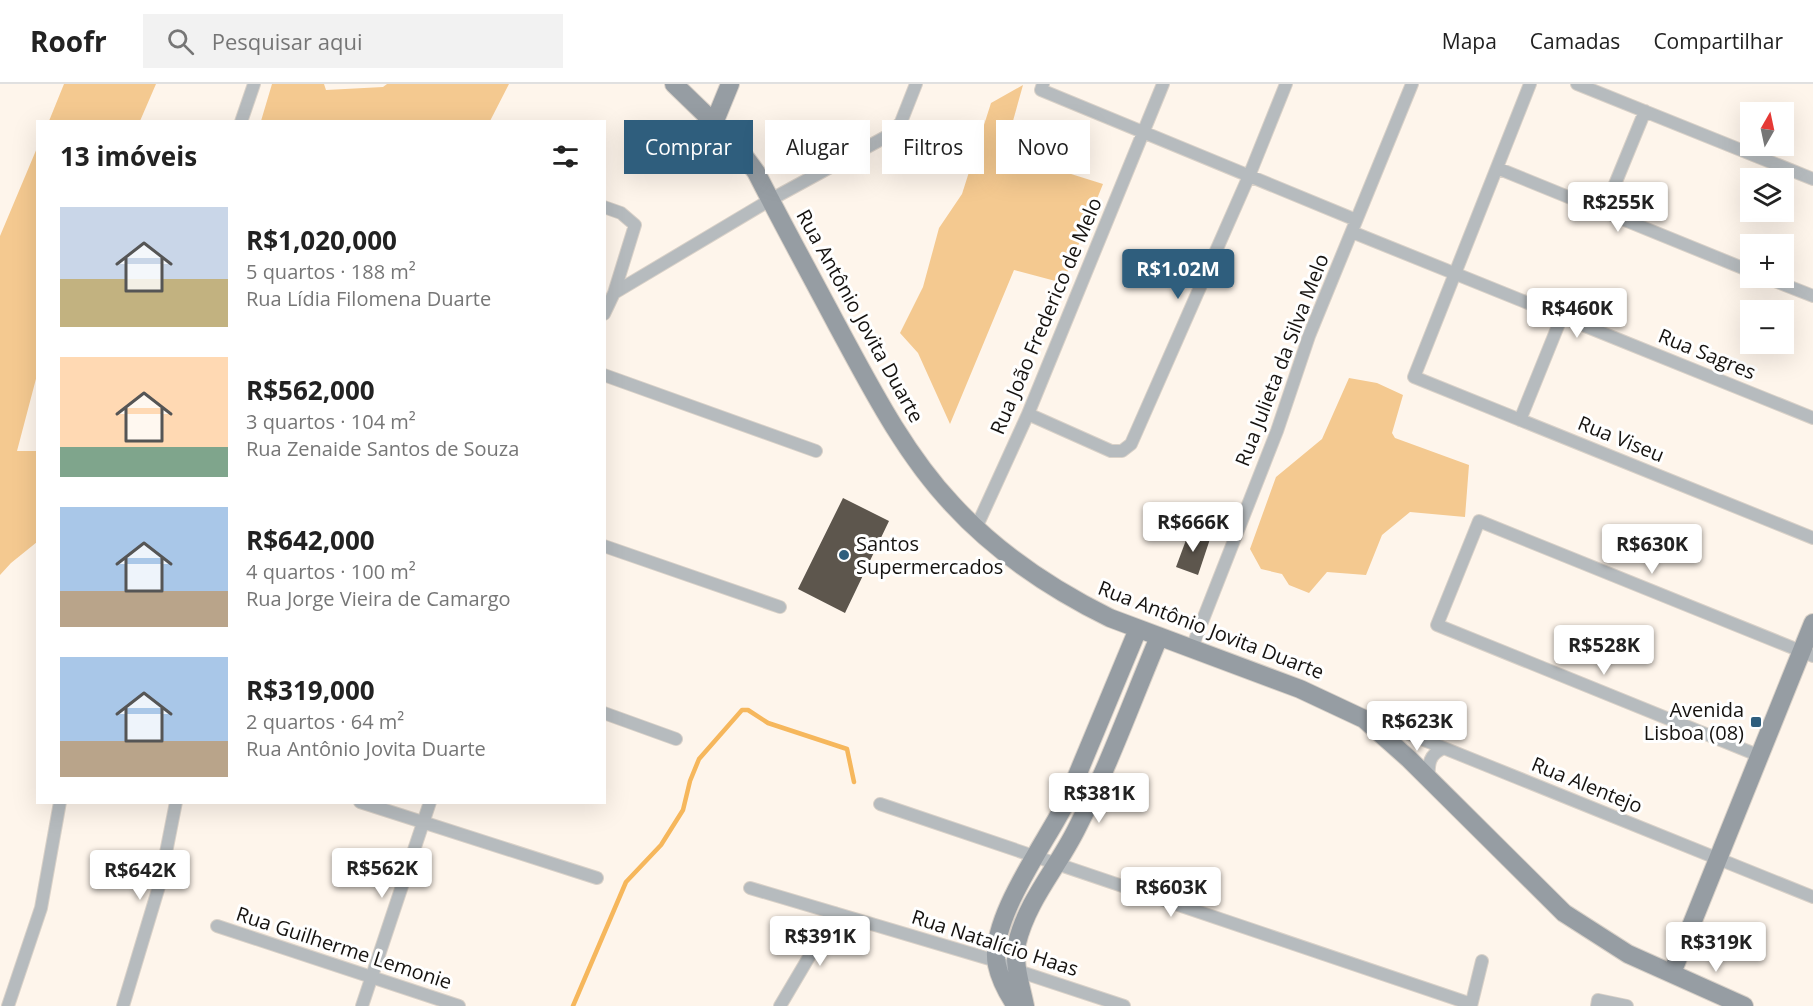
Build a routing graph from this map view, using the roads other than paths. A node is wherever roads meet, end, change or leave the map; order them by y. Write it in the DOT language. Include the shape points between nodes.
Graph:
graph roads {
  1 [pos="254,84"];
  2 [pos="674,84"];
  3 [pos="730,84"];
  4 [pos="916,84"];
  5 [pos="1163,84"];
  6 [pos="1286,84"];
  7 [pos="1412,84"];
  8 [pos="1530,84"];
  9 [pos="1583,85"];
  10 [pos="1042,87"];
  11 [pos="1645,111"];
  12 [pos="242,120"];
  13 [pos="711,120"];
  14 [pos="715,120"];
  15 [pos="1143,132"];
  16 [pos="1497,168"];
  17 [pos="753,170"];
  18 [pos="1249,176"];
  19 [pos="1813,179"];
  20 [pos="770,200"];
  21 [pos="606,208"];
  22 [pos="1604,212"];
  23 [pos="1354,226"];
  24 [pos="1740,267"];
  25 [pos="1455,273"];
  26 [pos="1793,288"];
  27 [pos="614,293"];
  28 [pos="1813,296"];
  29 [pos="606,310"];
  30 [pos="1562,316"];
  31 [pos="606,376"];
  32 [pos="1028,414"];
  33 [pos="1813,418"];
  34 [pos="1520,420"];
  35 [pos="816,451"];
  36 [pos="976,528"];
  37 [pos="1813,538"];
  38 [pos="606,547"];
  39 [pos="780,607"];
  40 [pos="1813,622"];
  41 [pos="1138,629"];
  42 [pos="1159,637"];
  43 [pos="1191,650"];
  44 [pos="1807,654"];
  45 [pos="1347,708"];
  46 [pos="606,714"];
  47 [pos="676,739"];
  48 [pos="1444,748"];
  49 [pos="1760,756"];
  50 [pos="1429,779"];
  51 [pos="60,804"];
  52 [pos="177,804"];
  53 [pos="366,804"];
  54 [pos="429,804"];
  55 [pos="880,804"];
  56 [pos="423,823"];
  57 [pos="1035,856"];
  58 [pos="1718,859"];
  59 [pos="1057,864"];
  60 [pos="597,878"];
  61 [pos="750,888"];
  62 [pos="1813,897"];
  63 [pos="834,913"];
  64 [pos="217,926"];
  65 [pos="996,961"];
  66 [pos="1482,961"];
  67 [pos="1018,971"];
  68 [pos="1672,973"];
  69 [pos="371,978"];
  70 [pos="1723,1002"];
  71 [pos="1471,1005"];
  72 [pos="8,1006"];
  73 [pos="123,1006"];
  74 [pos="362,1006"];
  75 [pos="459,1006"];
  76 [pos="780,1006"];
  77 [pos="1016,1006"];
  78 [pos="1025,1006"];
  79 [pos="1124,1006"];
  80 [pos="1596,1006"];
  81 [pos="1627,1006"];
  82 [pos="1744,1006"];
  1 -- 12 [label="street"];
  2 -- 13 [label="main road, Rua Antônio Jovita Duarte"];
  3 -- 14 [label="main road"];
  4 -- 20 [label="street" via="901,122 891,134"];
  5 -- 15 [label="street, Rua João Frederico de Melo"];
  6 -- 18 [label="street"];
  7 -- 23 [label="street, Rua Julieta da Silva Melo"];
  8 -- 16 [label="street"];
  9 -- 11 [label="street"];
  10 -- 15 [label="street, Rua Sagres"];
  11 -- 19 [label="street"];
  11 -- 22 [label="street"];
  15 -- 18 [label="street, Rua Sagres"];
  15 -- 32 [label="street, Rua João Frederico de Melo"];
  16 -- 22 [label="street"];
  16 -- 25 [label="street"];
  17 -- 20 [label="main road, Rua Antônio Jovita Duarte"];
  18 -- 23 [label="street, Rua Sagres"];
  18 -- 32 [label="street" via="1131,444 1122,451 1111,451"];
  20 -- 27 [label="street"];
  20 -- 36 [label="main road, Rua Antônio Jovita Duarte" via="863,375 905,442 951,503"];
  21 -- 27 [label="street" via="621,213 635,225"];
  22 -- 24 [label="street"];
  23 -- 25 [label="street, Rua Sagres"];
  23 -- 43 [label="street, Rua Julieta da Silva Melo"];
  25 -- 30 [label="street, Rua Sagres"];
  25 -- 34 [label="street, Rua Viseu" via="1414,377"];
  26 -- 28 [label="street"];
  27 -- 29 [label="street"];
  30 -- 33 [label="street, Rua Sagres"];
  30 -- 34 [label="street"];
  31 -- 35 [label="street"];
  32 -- 36 [label="street, Rua João Frederico de Melo"];
  34 -- 37 [label="street, Rua Viseu"];
  36 -- 41 [label="main road, Rua Antônio Jovita Duarte" via="1002,552 1085,606"];
  38 -- 39 [label="street"];
  40 -- 44 [label="main road"];
  41 -- 42 [label="main road, Rua Antônio Jovita Duarte"];
  41 -- 57 [label="main road" via="1066,802"];
  42 -- 43 [label="main road, Rua Antônio Jovita Duarte"];
  42 -- 59 [label="main road" via="1090,802"];
  43 -- 45 [label="main road, Rua Antônio Jovita Duarte"];
  44 -- 49 [label="main road"];
  44 -- 49 [label="street" via="1479,521 1437,625"];
  45 -- 48 [label="street, Rua Alentejo"];
  45 -- 50 [label="main road, Rua Antônio Jovita Duarte"];
  46 -- 47 [label="street"];
  48 -- 50 [label="street" via="1429,761"];
  48 -- 58 [label="street, Rua Alentejo"];
  49 -- 58 [label="main road"];
  50 -- 68 [label="main road, Rua Antônio Jovita Duarte" via="1564,913 1615,947"];
  51 -- 72 [label="street" via="40,908"];
  52 -- 73 [label="street" via="160,883"];
  53 -- 56 [label="street"];
  54 -- 56 [label="street"];
  55 -- 57 [label="street"];
  56 -- 60 [label="street"];
  56 -- 69 [label="street"];
  57 -- 59 [label="street"];
  57 -- 65 [label="main road" via="1004,921"];
  58 -- 62 [label="street, Rua Alentejo"];
  58 -- 68 [label="main road"];
  59 -- 67 [label="main road" via="1045,879 1023,924 1017,945"];
  59 -- 71 [label="street"];
  61 -- 63 [label="street, Rua Natalício Haas"];
  63 -- 65 [label="street, Rua Natalício Haas"];
  63 -- 76 [label="street"];
  64 -- 69 [label="street, Rua Guilherme Lemonie"];
  65 -- 67 [label="street, Rua Natalício Haas"];
  65 -- 77 [label="main road"];
  66 -- 71 [label="street"];
  67 -- 78 [label="main road"];
  67 -- 79 [label="street, Rua Natalício Haas"];
  68 -- 70 [label="main road, Rua Antônio Jovita Duarte"];
  69 -- 74 [label="street"];
  69 -- 75 [label="street, Rua Guilherme Lemonie"];
  70 -- 82 [label="main road, Rua Antônio Jovita Duarte"];
  80 -- 81 [label="street" via="1598,1000"];
}
